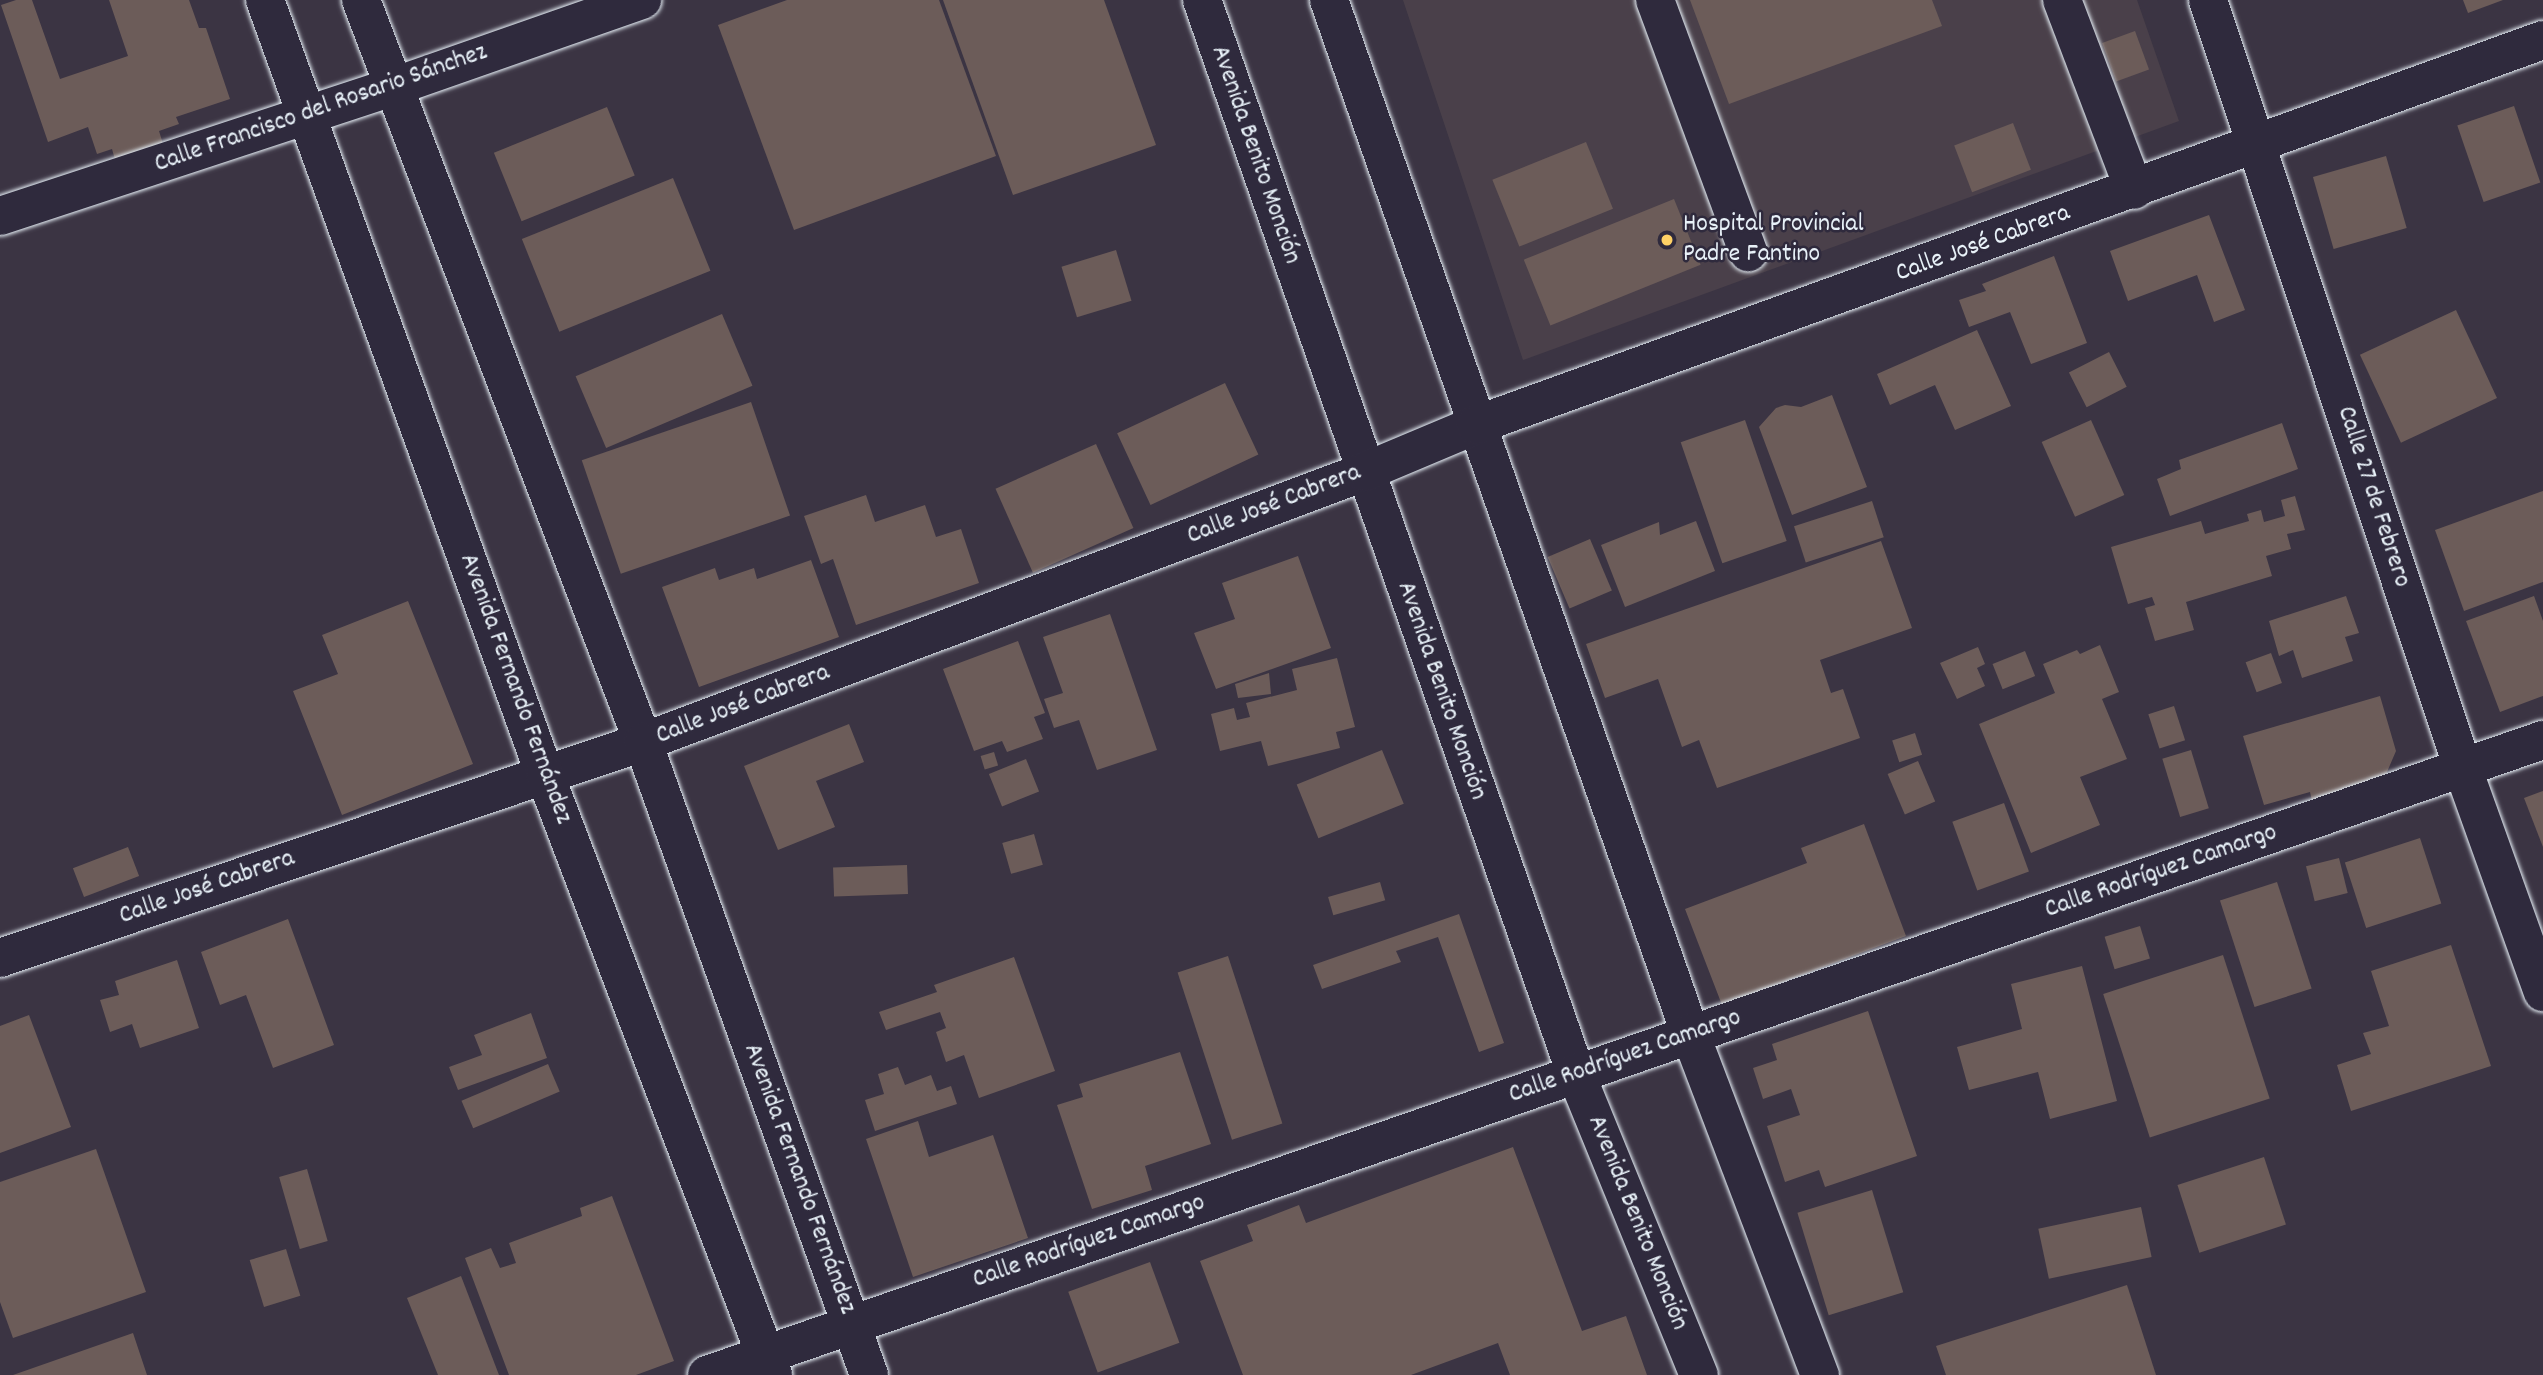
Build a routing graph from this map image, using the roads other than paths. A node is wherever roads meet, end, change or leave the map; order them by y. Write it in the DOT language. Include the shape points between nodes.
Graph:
graph roads {
  1 [pos="265,0"];
  2 [pos="361,0"];
  3 [pos="642,0"];
  4 [pos="1202,0"];
  5 [pos="1329,0"];
  6 [pos="1655,0"];
  7 [pos="2062,0"];
  8 [pos="2208,0"];
  9 [pos="2543,40"];
  10 [pos="393,87"];
  11 [pos="307,116"];
  12 [pos="2257,146"];
  13 [pos="2134,190"];
  14 [pos="0,216"];
  15 [pos="1748,252"];
  16 [pos="1476,425"];
  17 [pos="1364,472"];
  18 [pos="2543,740"];
  19 [pos="643,742"];
  20 [pos="2463,769"];
  21 [pos="545,775"];
  22 [pos="0,958"];
  23 [pos="2543,992"];
  24 [pos="1690,1033"];
  25 [pos="1576,1074"];
  26 [pos="851,1325"];
  27 [pos="770,1365"];
  28 [pos="708,1375"];
  29 [pos="869,1375"];
  30 [pos="1699,1375"];
  31 [pos="1820,1375"];
  1 -- 11 [label="street, Avenida Fernando Fernández"];
  2 -- 10 [label="street, Avenida Fernando Fernández"];
  3 -- 10 [label="street, Calle Francisco del Rosario Sánchez"];
  4 -- 17 [label="street, Avenida Benito Monción"];
  5 -- 16 [label="street"];
  6 -- 15 [label="street"];
  7 -- 13 [label="street"];
  8 -- 12 [label="street, Calle 27 de Febrero"];
  9 -- 12 [label="street, Calle José Cabrera"];
  10 -- 11 [label="street, Calle Francisco del Rosario Sánchez"];
  10 -- 19 [label="street, Avenida Fernando Fernández"];
  11 -- 14 [label="street, Calle Francisco del Rosario Sánchez"];
  11 -- 21 [label="street, Avenida Fernando Fernández"];
  12 -- 13 [label="street, Calle José Cabrera"];
  12 -- 20 [label="street, Calle 27 de Febrero"];
  13 -- 16 [label="street, Calle José Cabrera"];
  16 -- 17 [label="street, Calle José Cabrera"];
  16 -- 24 [label="street"];
  17 -- 19 [label="street, Calle José Cabrera"];
  17 -- 25 [label="street, Avenida Benito Monción"];
  18 -- 20 [label="street, Calle Rodríguez Camargo"];
  19 -- 21 [label="street, Calle José Cabrera"];
  19 -- 26 [label="street, Avenida Fernando Fernández"];
  20 -- 23 [label="street, Calle 27 de Febrero"];
  20 -- 24 [label="street, Calle Rodríguez Camargo"];
  21 -- 22 [label="street, Calle José Cabrera"];
  21 -- 27 [label="street, Avenida Fernando Fernández"];
  24 -- 25 [label="street, Calle Rodríguez Camargo"];
  24 -- 31 [label="street"];
  25 -- 26 [label="street, Calle Rodríguez Camargo"];
  25 -- 30 [label="street, Avenida Benito Monción"];
  26 -- 27 [label="street, Calle Rodríguez Camargo"];
  26 -- 29 [label="street, Avenida Fernando Fernández"];
  27 -- 28 [label="street, Calle Rodríguez Camargo"];
}
